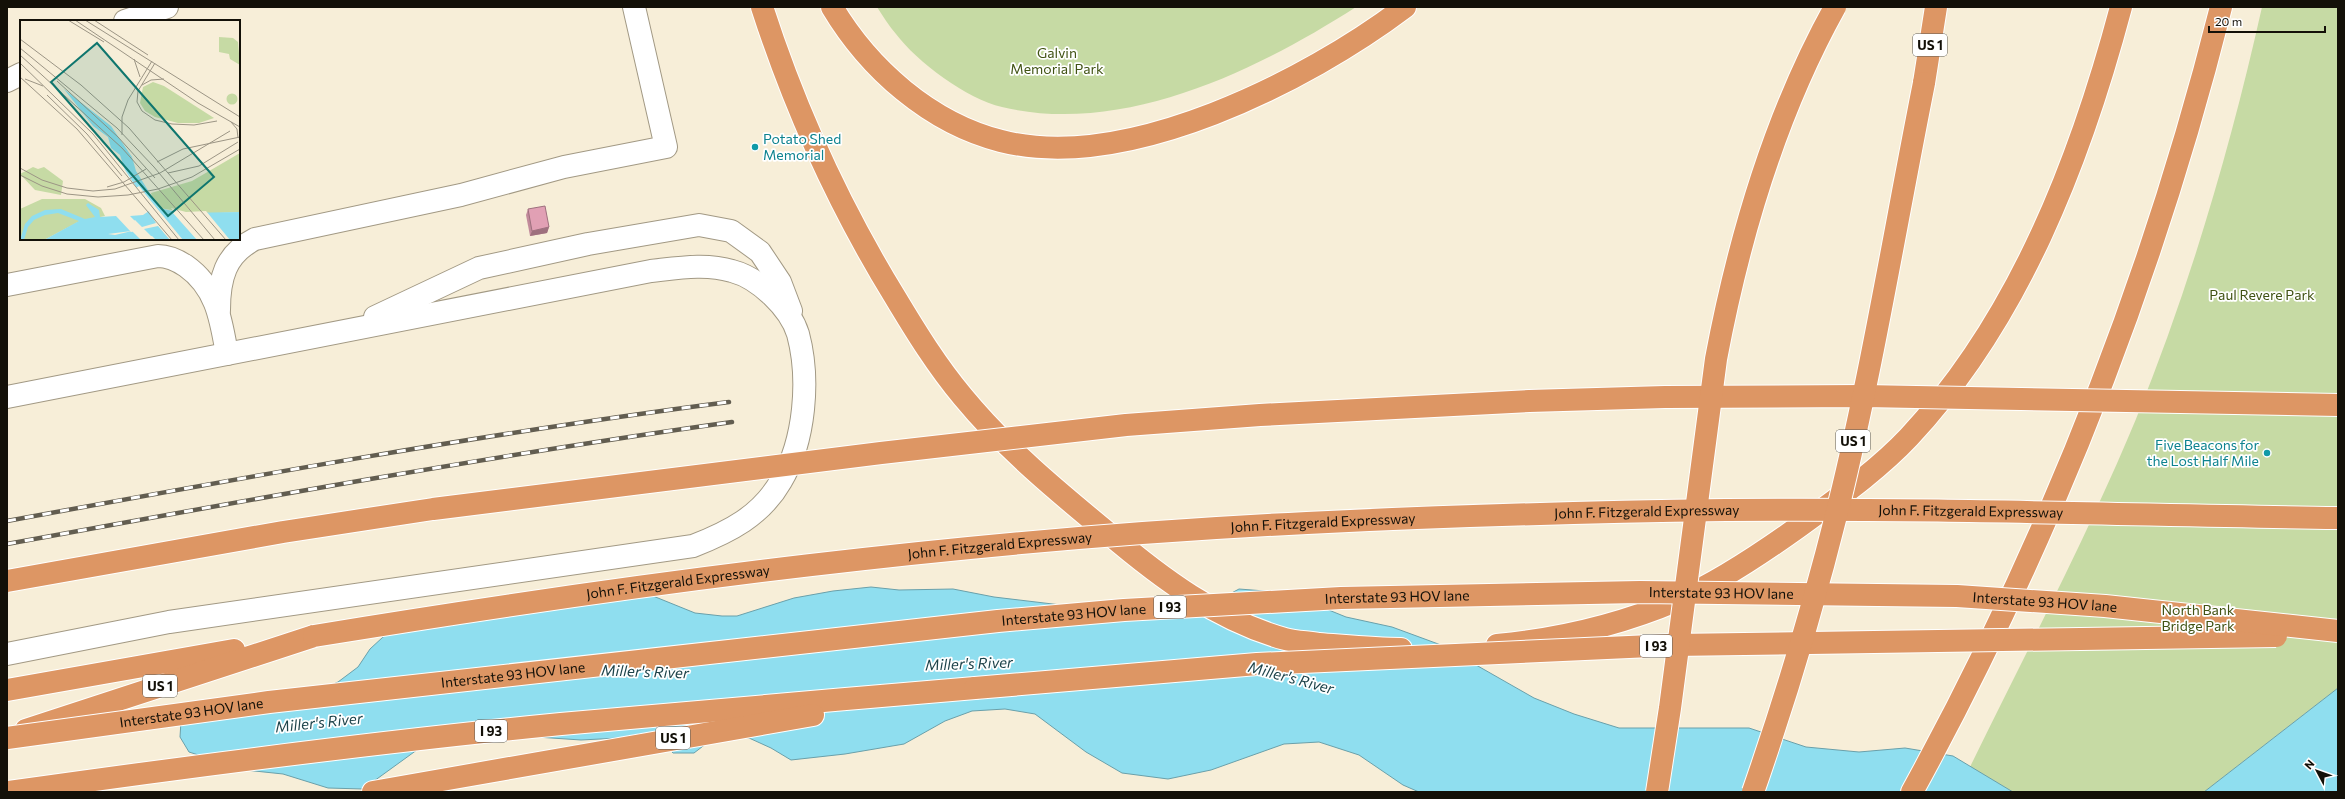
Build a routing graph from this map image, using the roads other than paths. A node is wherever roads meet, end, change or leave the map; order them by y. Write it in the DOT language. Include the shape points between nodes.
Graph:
graph roads {
  1 [pos="167,7"];
  2 [pos="634,7"];
  3 [pos="762,7"];
  4 [pos="832,7"];
  5 [pos="1405,7"];
  6 [pos="1835,7"];
  7 [pos="1936,7"];
  8 [pos="2121,7"];
  9 [pos="2222,7"];
  10 [pos="128,20"];
  11 [pos="20,74"];
  12 [pos="7,81"];
  13 [pos="7,285"];
  14 [pos="219,310"];
  15 [pos="351,329"];
  16 [pos="797,333"];
  17 [pos="227,354"];
  18 [pos="7,397"];
  19 [pos="2338,405"];
  20 [pos="2338,518"];
  21 [pos="7,581"];
  22 [pos="2338,631"];
  23 [pos="2338,635"];
  24 [pos="314,636"];
  25 [pos="7,654"];
  26 [pos="975,688"];
  27 [pos="7,690"];
  28 [pos="7,737"];
  29 [pos="9,792"];
  30 [pos="372,792"];
  31 [pos="1657,792"];
  32 [pos="1753,792"];
  33 [pos="1912,792"];
  1 -- 10 [label="lane"];
  2 -- 14 [label="lane" via="666,147 564,167 462,195 263,236 247,243 228,261 221,278"];
  3 -- 8 [label="highway, bridge" via="795,102 834,188 867,250 936,362 975,411 1013,450 1087,516 1158,573 1222,615 1258,631 1288,640 1390,649 1454,650 1572,633 1622,620 1679,599 1780,540 1828,505 1907,439 1954,384 1993,326 2027,265 2043,232 2087,120"];
  4 -- 5 [label="highway" via="850,35 878,67 908,94 943,118 962,128 1002,141 1056,147 1124,140 1180,124 1240,102 1299,75 1361,38"];
  6 -- 31 [label="highway, bridge" via="1804,68 1776,138 1757,191 1726,304 1716,359"];
  7 -- 32 [label="highway, US 1, bridge" via="1924,83 1839,504 1796,658"];
  9 -- 33 [label="highway, bridge" via="2199,95 2161,218 2072,460 2024,573 1981,663"];
  11 -- 12 [label="lane"];
  13 -- 14 [label="lane" via="158,256 175,259 196,273 207,286"];
  14 -- 17 [label="lane"];
  15 -- 16 [label="lane" via="651,271 696,267 734,271 752,281 782,308"];
  15 -- 16 [label="lane" via="479,268 588,244 699,225 732,231 760,252 780,282"];
  15 -- 17 [label="lane"];
  16 -- 25 [label="lane" via="803,370 802,411 792,457 781,481 766,501 746,521 721,535 693,546 169,622"];
  17 -- 18 [label="lane"];
  19 -- 21 [label="highway, bridge" via="1864,396 1665,397 1521,401 1260,415 1141,424 897,451 432,509 283,532"];
  20 -- 24 [label="highway, John F. Fitzgerald Expressway, bridge" via="1729,510 1304,523 1025,542 878,556 590,593"];
  22 -- 28 [label="highway, Interstate 93 HOV lane / I 93, bridge" via="2105,606 1957,596 1640,592 1341,598 1124,610 998,621 269,702"];
  23 -- 26 [label="highway, I 93, bridge" via="1666,646 1257,664"];
  24 -- 27 [label="highway"];
  24 -- 28 [label="highway, US 1, bridge"];
  26 -- 29 [label="highway, I 93" via="459,735 276,755"];
  26 -- 30 [label="highway, US 1" via="574,755"];
}
